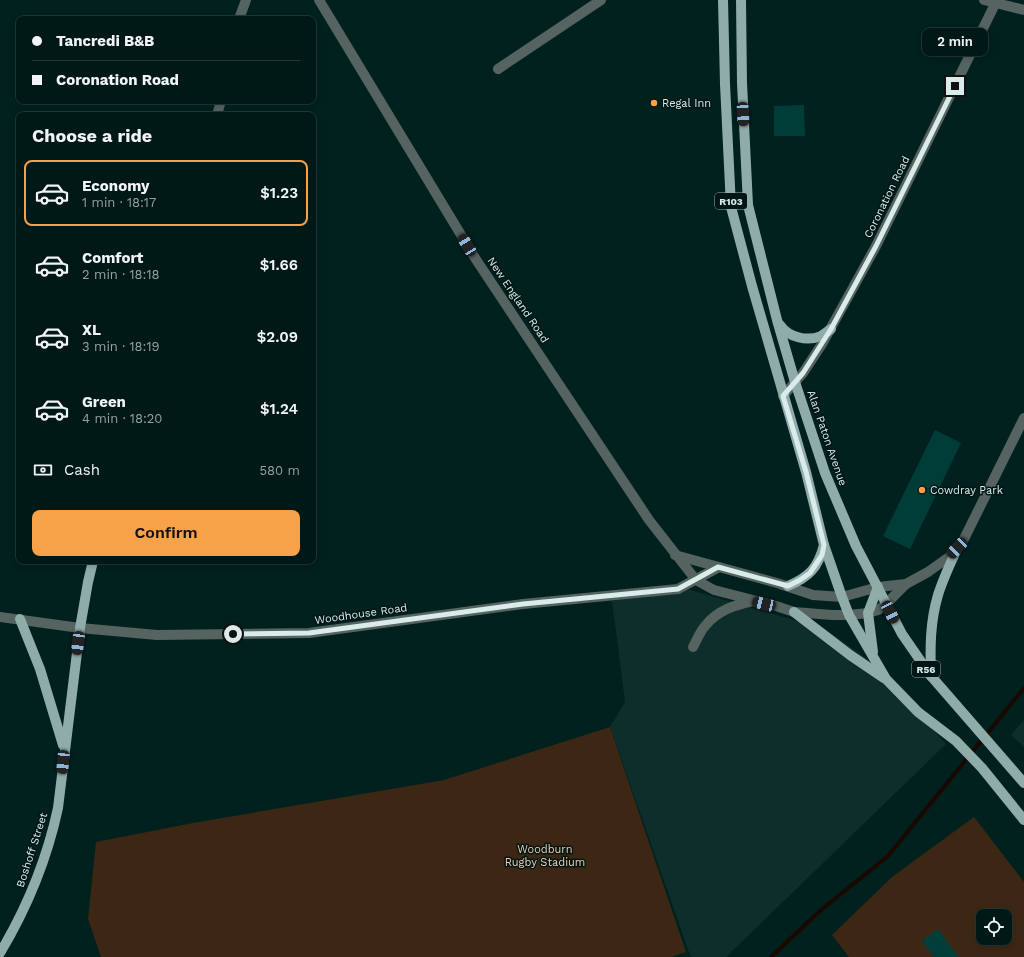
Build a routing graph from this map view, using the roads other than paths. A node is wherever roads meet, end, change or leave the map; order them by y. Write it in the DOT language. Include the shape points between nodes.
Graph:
graph roads {
  1 [pos="239,0"];
  2 [pos="246,0"];
  3 [pos="314,0"];
  4 [pos="319,0"];
  5 [pos="601,0"];
  6 [pos="723,0"];
  7 [pos="741,0"];
  8 [pos="984,0"];
  9 [pos="997,1"];
  10 [pos="325,10"];
  11 [pos="1024,10"];
  12 [pos="239,16"];
  13 [pos="239,16"];
  14 [pos="498,69"];
  15 [pos="777,320"];
  16 [pos="831,329"];
  17 [pos="795,382"];
  18 [pos="783,396"];
  19 [pos="1024,418"];
  20 [pos="824,545"];
  21 [pos="957,548"];
  22 [pos="675,555"];
  23 [pos="92,564"];
  24 [pos="718,567"];
  25 [pos="696,580"];
  26 [pos="906,584"];
  27 [pos="788,586"];
  28 [pos="878,587"];
  29 [pos="842,597"];
  30 [pos="753,601"];
  31 [pos="886,604"];
  32 [pos="794,612"];
  33 [pos="868,613"];
  34 [pos="849,616"];
  35 [pos="0,617"];
  36 [pos="15,618"];
  37 [pos="0,626"];
  38 [pos="80,628"];
  39 [pos="693,646"];
  40 [pos="875,660"];
  41 [pos="931,676"];
  42 [pos="886,679"];
  43 [pos="65,749"];
  44 [pos="1024,782"];
  45 [pos="1024,820"];
  46 [pos="0,953"];
  1 -- 12 [label="street"];
  2 -- 13 [label="street"];
  3 -- 10 [label="street, New England Road"];
  4 -- 10 [label="street, New England Road"];
  5 -- 14 [label="street"];
  6 -- 18 [label="main road, R103" via="731,207"];
  7 -- 15 [label="main road, Alan Paton Avenue / R103" via="748,205"];
  8 -- 9 [label="street"];
  9 -- 11 [label="street"];
  9 -- 16 [label="street, Coronation Road" via="876,246"];
  10 -- 22 [label="street, New England Road" via="475,258 649,520"];
  15 -- 16 [label="main road" via="783,330 798,337 816,338"];
  15 -- 17 [label="main road, Alan Paton Avenue / R103"];
  16 -- 17 [label="street, Coronation Road"];
  17 -- 18 [label="street, Coronation Road"];
  17 -- 28 [label="main road, Alan Paton Avenue / R103" via="825,473 856,546"];
  18 -- 20 [label="main road, R103" via="806,472"];
  19 -- 21 [label="street" via="964,539"];
  20 -- 27 [label="main road" via="822,555 810,573"];
  20 -- 29 [label="main road, R103"];
  21 -- 26 [label="street" via="943,562"];
  21 -- 41 [label="main road" via="935,608 931,636"];
  22 -- 24 [label="street"];
  22 -- 25 [label="street, New England Road"];
  23 -- 38 [label="main road, Boshoff Street"];
  24 -- 25 [label="street, Woodhouse Road"];
  24 -- 27 [label="street"];
  25 -- 30 [label="street, New England Road" via="714,590"];
  25 -- 38 [label="street, Woodhouse Road" via="678,589 523,604 309,633 157,636"];
  26 -- 28 [label="street"];
  26 -- 31 [label="street, New England Road"];
  27 -- 29 [label="street" via="813,595"];
  28 -- 29 [label="street"];
  28 -- 31 [label="main road, Alan Paton Avenue / R103"];
  28 -- 33 [label="main road"];
  29 -- 34 [label="main road, R103"];
  30 -- 32 [label="street, New England Road"];
  30 -- 39 [label="street" via="718,613 705,625"];
  31 -- 33 [label="street, New England Road"];
  31 -- 41 [label="main road, Alan Paton Avenue / R56" via="902,634"];
  32 -- 34 [label="street, New England Road"];
  32 -- 42 [label="main road"];
  33 -- 34 [label="street, New England Road"];
  33 -- 40 [label="main road"];
  34 -- 40 [label="main road"];
  35 -- 36 [label="street, Woodhouse Road"];
  36 -- 37 [label="street"];
  36 -- 38 [label="street, Woodhouse Road"];
  36 -- 43 [label="main road" via="40,669"];
  38 -- 43 [label="main road, Boshoff Street"];
  40 -- 42 [label="main road"];
  41 -- 44 [label="main road, Alan Paton Avenue / R56"];
  42 -- 45 [label="main road" via="918,712 956,741 982,768"];
  43 -- 46 [label="main road, Boshoff Street" via="55,824 24,910"];
}
